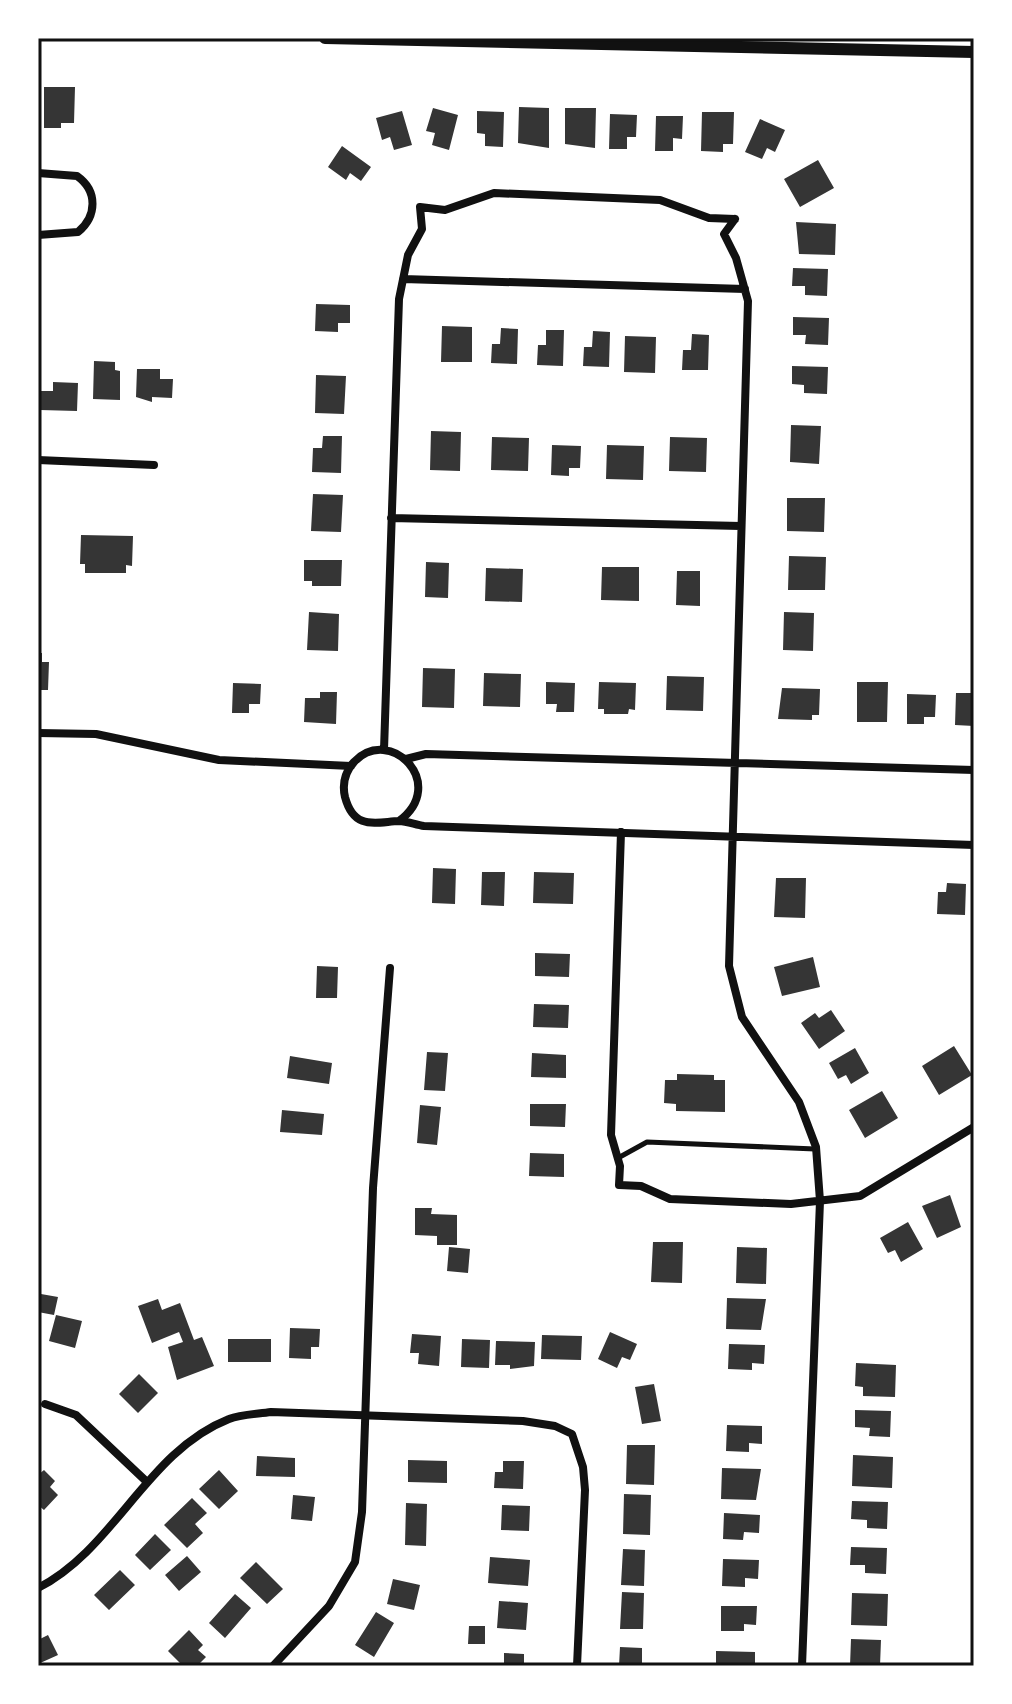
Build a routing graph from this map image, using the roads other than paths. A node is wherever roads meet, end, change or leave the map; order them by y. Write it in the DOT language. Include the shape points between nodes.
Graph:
graph roads {
  1 [pos="325,38"];
  2 [pos="974,52"];
  3 [pos="38,173"];
  4 [pos="38,235"];
  5 [pos="403,279"];
  6 [pos="745,289"];
  7 [pos="38,460"];
  8 [pos="154,465"];
  9 [pos="391,518"];
  10 [pos="741,526"];
  11 [pos="38,733"];
  12 [pos="384,750"];
  13 [pos="406,759"];
  14 [pos="733,762"];
  15 [pos="351,766"];
  16 [pos="974,770"];
  17 [pos="399,821"];
  18 [pos="621,832"];
  19 [pos="732,836"];
  20 [pos="974,845"];
  21 [pos="390,968"];
  22 [pos="974,1127"];
  23 [pos="816,1149"];
  24 [pos="618,1158"];
  25 [pos="820,1201"];
  26 [pos="45,1404"];
  27 [pos="365,1415"];
  28 [pos="147,1482"];
  29 [pos="38,1588"];
  30 [pos="273,1666"];
  31 [pos="577,1666"];
  32 [pos="802,1666"];
  1 -- 2 [label="street"];
  3 -- 4 [label="street" via="77,176 92,190 93,203 89,220 78,232"];
  5 -- 6 [label="street"];
  5 -- 6 [label="street" via="422,229 420,207 445,210 494,193 660,200 709,218 735,219 724,234"];
  5 -- 9 [label="street"];
  6 -- 10 [label="street"];
  7 -- 8 [label="street"];
  9 -- 10 [label="street"];
  9 -- 12 [label="street"];
  10 -- 14 [label="street"];
  11 -- 15 [label="street" via="96,734 219,760"];
  12 -- 13 [label="street"];
  12 -- 15 [label="street" via="360,757"];
  13 -- 14 [label="street" via="426,754"];
  13 -- 17 [label="street" via="419,792 409,814"];
  14 -- 16 [label="street"];
  14 -- 19 [label="street"];
  15 -- 17 [label="street" via="343,789 353,813 375,825"];
  17 -- 18 [label="street"];
  18 -- 19 [label="street"];
  18 -- 24 [label="street" via="611,1135"];
  19 -- 20 [label="street"];
  19 -- 23 [label="street" via="729,966 742,1017 799,1102"];
  21 -- 27 [label="street" via="373,1188"];
  22 -- 25 [label="street" via="860,1196"];
  23 -- 24 [label="lane" via="647,1142"];
  23 -- 25 [label="street"];
  24 -- 25 [label="street" via="619,1185 641,1186 670,1199"];
  25 -- 32 [label="street"];
  26 -- 28 [label="street" via="76,1415"];
  27 -- 28 [label="street" via="271,1412 230,1418 192,1440"];
  27 -- 30 [label="street" via="355,1562 329,1606"];
  27 -- 31 [label="street" via="523,1421 572,1434 585,1490"];
  28 -- 29 [label="street" via="88,1549"];
}
